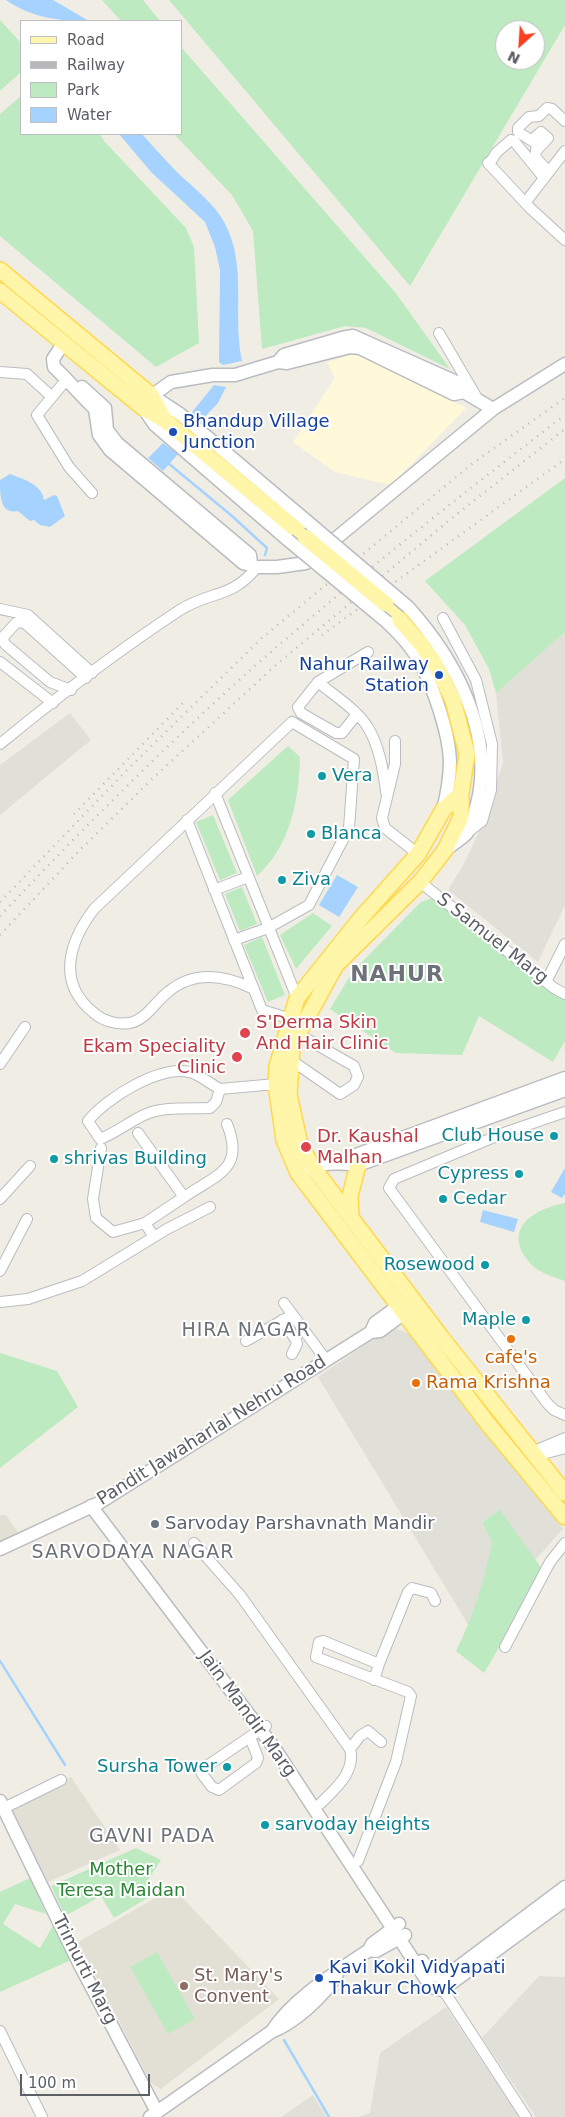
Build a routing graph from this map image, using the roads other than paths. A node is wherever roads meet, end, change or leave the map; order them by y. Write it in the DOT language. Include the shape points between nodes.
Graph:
graph roads {
  1 [pos="565,122"];
  2 [pos="565,151"];
  3 [pos="545,175"];
  4 [pos="526,189"];
  5 [pos="525,203"];
  6 [pos="565,240"];
  7 [pos="0,270"];
  8 [pos="0,291"];
  9 [pos="440,332"];
  10 [pos="63,344"];
  11 [pos="565,364"];
  12 [pos="0,372"];
  13 [pos="67,379"];
  14 [pos="53,395"];
  15 [pos="477,398"];
  16 [pos="144,402"];
  17 [pos="493,409"];
  18 [pos="193,442"];
  19 [pos="92,494"];
  20 [pos="307,530"];
  21 [pos="254,565"];
  22 [pos="0,610"];
  23 [pos="443,618"];
  24 [pos="368,652"];
  25 [pos="0,662"];
  26 [pos="86,675"];
  27 [pos="318,682"];
  28 [pos="68,688"];
  29 [pos="53,703"];
  30 [pos="357,714"];
  31 [pos="395,741"];
  32 [pos="0,744"];
  33 [pos="215,793"];
  34 [pos="461,794"];
  35 [pos="387,798"];
  36 [pos="443,810"];
  37 [pos="187,820"];
  38 [pos="467,833"];
  39 [pos="445,850"];
  40 [pos="418,854"];
  41 [pos="248,876"];
  42 [pos="420,882"];
  43 [pos="214,890"];
  44 [pos="268,928"];
  45 [pos="234,940"];
  46 [pos="565,944"];
  47 [pos="546,982"];
  48 [pos="254,989"];
  49 [pos="565,994"];
  50 [pos="297,998"];
  51 [pos="291,1020"];
  52 [pos="25,1027"];
  53 [pos="298,1034"];
  54 [pos="291,1060"];
  55 [pos="0,1064"];
  56 [pos="565,1078"];
  57 [pos="276,1084"];
  58 [pos="220,1089"];
  59 [pos="557,1089"];
  60 [pos="565,1112"];
  61 [pos="227,1124"];
  62 [pos="138,1133"];
  63 [pos="101,1148"];
  64 [pos="353,1164"];
  65 [pos="30,1166"];
  66 [pos="305,1170"];
  67 [pos="184,1197"];
  68 [pos="0,1199"];
  69 [pos="210,1207"];
  70 [pos="351,1218"];
  71 [pos="28,1220"];
  72 [pos="145,1223"];
  73 [pos="154,1237"];
  74 [pos="0,1271"];
  75 [pos="414,1301"];
  76 [pos="0,1302"];
  77 [pos="284,1303"];
  78 [pos="401,1310"];
  79 [pos="292,1315"];
  80 [pos="282,1320"];
  81 [pos="306,1334"];
  82 [pos="296,1340"];
  83 [pos="246,1341"];
  84 [pos="292,1354"];
  85 [pos="326,1360"];
  86 [pos="565,1415"];
  87 [pos="565,1438"];
  88 [pos="565,1448"];
  89 [pos="533,1454"];
  90 [pos="565,1493"];
  91 [pos="95,1504"];
  92 [pos="565,1516"];
  93 [pos="194,1543"];
  94 [pos="565,1543"];
  95 [pos="0,1549"];
  96 [pos="435,1601"];
  97 [pos="505,1647"];
  98 [pos="379,1664"];
  99 [pos="374,1680"];
  100 [pos="259,1731"];
  101 [pos="381,1742"];
  102 [pos="350,1749"];
  103 [pos="61,1780"];
  104 [pos="2,1805"];
  105 [pos="323,1812"];
  106 [pos="360,1869"];
  107 [pos="565,1887"];
  108 [pos="565,1900"];
  109 [pos="536,1915"];
  110 [pos="399,1931"];
  111 [pos="500,1942"];
  112 [pos="420,1964"];
  113 [pos="437,1977"];
  114 [pos="442,1990"];
  115 [pos="0,2031"];
  116 [pos="156,2115"];
  117 [pos="42,2117"];
  118 [pos="526,2117"];
  1 -- 3 [label="street" via="550,108 539,116 532,115 517,130 537,144 535,157"];
  2 -- 3 [label="street"];
  3 -- 4 [label="street"];
  3 -- 5 [label="street"];
  3 -- 5 [label="street" via="511,140 497,152 489,164"];
  5 -- 6 [label="street"];
  7 -- 16 [label="main road"];
  8 -- 10 [label="main road"];
  9 -- 15 [label="street"];
  10 -- 13 [label="street" via="52,363"];
  10 -- 16 [label="main road"];
  11 -- 17 [label="street"];
  12 -- 14 [label="street" via="26,374"];
  13 -- 14 [label="street"];
  13 -- 21 [label="street" via="101,412 103,432 114,447 243,563"];
  14 -- 19 [label="street" via="37,415 68,467"];
  15 -- 16 [label="street" via="464,392 461,384 353,336 284,355 278,362 235,375 171,382"];
  15 -- 17 [label="street"];
  16 -- 18 [label="main road"];
  17 -- 21 [label="street" via="306,563 277,567"];
  18 -- 20 [label="main road"];
  18 -- 36 [label="street, bridge" via="288,540 402,637 420,664 446,733 449,785"];
  20 -- 34 [label="main road, bridge" via="386,604 435,664 452,700 467,754"];
  20 -- 38 [label="street, bridge" via="408,607 446,655 476,725 483,763 481,789"];
  21 -- 26 [label="street" via="249,578 235,589 182,608"];
  22 -- 26 [label="street" via="28,615"];
  23 -- 38 [label="street" via="476,680 492,744 492,790 482,821"];
  24 -- 27 [label="street"];
  25 -- 29 [label="street"];
  26 -- 28 [label="street"];
  26 -- 28 [label="street" via="27,625 16,623 4,636 6,645 40,675"];
  27 -- 30 [label="street"];
  27 -- 30 [label="street" via="298,708 301,713 342,734"];
  28 -- 29 [label="street"];
  29 -- 32 [label="street"];
  30 -- 35 [label="street" via="376,747"];
  31 -- 35 [label="street" via="395,764"];
  33 -- 37 [label="street"];
  33 -- 41 [label="street"];
  33 -- 44 [label="street" via="292,722 354,759 349,828 309,905"];
  34 -- 36 [label="main road"];
  34 -- 39 [label="main road" via="461,817"];
  35 -- 40 [label="street" via="382,818 385,828"];
  36 -- 40 [label="main road"];
  37 -- 43 [label="street"];
  37 -- 48 [label="street" via="94,909 80,929 69,972 74,992 83,1005 100,1018 113,1023 128,1023 142,1018 168,991 188,980 210,976 233,979"];
  38 -- 39 [label="street"];
  39 -- 42 [label="main road"];
  40 -- 50 [label="main road"];
  41 -- 43 [label="street"];
  41 -- 44 [label="street"];
  42 -- 47 [label="street, S Samuel Marg"];
  42 -- 53 [label="main road" via="336,965"];
  43 -- 45 [label="street"];
  44 -- 45 [label="street"];
  44 -- 50 [label="street"];
  45 -- 48 [label="street"];
  46 -- 47 [label="street"];
  47 -- 49 [label="street, S Samuel Marg"];
  48 -- 51 [label="street" via="262,1010"];
  50 -- 51 [label="main road"];
  51 -- 57 [label="main road" via="276,1066"];
  52 -- 55 [label="street"];
  53 -- 54 [label="main road"];
  53 -- 54 [label="street" via="354,1066 358,1077 354,1085 340,1094"];
  54 -- 66 [label="main road" via="289,1095"];
  56 -- 59 [label="street"];
  57 -- 58 [label="street"];
  57 -- 66 [label="main road" via="284,1140"];
  58 -- 58 [label="street" via="216,1102 210,1108 173,1109 145,1115 100,1139 88,1121 119,1094 168,1071 192,1073"];
  59 -- 64 [label="street" via="426,1133"];
  60 -- 86 [label="street" via="504,1133 394,1179 389,1188 547,1403"];
  61 -- 67 [label="street" via="235,1151 228,1167"];
  62 -- 67 [label="street"];
  63 -- 72 [label="street" via="93,1199 96,1218 113,1232"];
  64 -- 66 [label="street"];
  64 -- 70 [label="main road"];
  65 -- 68 [label="street"];
  66 -- 70 [label="main road"];
  66 -- 78 [label="main road"];
  67 -- 72 [label="street"];
  69 -- 73 [label="street"];
  70 -- 75 [label="main road"];
  71 -- 74 [label="street"];
  72 -- 73 [label="street"];
  73 -- 76 [label="street" via="82,1280 28,1299"];
  75 -- 78 [label="street"];
  75 -- 89 [label="main road"];
  77 -- 79 [label="street"];
  78 -- 85 [label="street, Pandit Jawaharlal Nehru Road" via="380,1331 372,1332"];
  78 -- 92 [label="main road" via="488,1424"];
  79 -- 80 [label="street"];
  79 -- 81 [label="street"];
  80 -- 82 [label="street"];
  80 -- 83 [label="street"];
  81 -- 82 [label="street"];
  81 -- 85 [label="street"];
  82 -- 84 [label="street" via="296,1350"];
  85 -- 91 [label="street, Pandit Jawaharlal Nehru Road"];
  87 -- 89 [label="street"];
  88 -- 89 [label="street"];
  89 -- 90 [label="main road"];
  91 -- 95 [label="street, Pandit Jawaharlal Nehru Road"];
  91 -- 100 [label="street, Jain Mandir Marg" via="213,1660"];
  93 -- 102 [label="street" via="240,1595"];
  94 -- 97 [label="street" via="550,1562"];
  96 -- 98 [label="street" via="431,1593 412,1588 408,1592"];
  98 -- 99 [label="street"];
  98 -- 99 [label="street" via="323,1641 319,1642 315,1652 316,1657"];
  99 -- 106 [label="street" via="408,1692 411,1701 396,1762"];
  100 -- 100 [label="street" via="204,1768 202,1774 212,1787 219,1790 256,1763"];
  100 -- 105 [label="street, Jain Mandir Marg" via="285,1758"];
  101 -- 102 [label="street" via="368,1732 360,1736"];
  102 -- 105 [label="street" via="352,1757 346,1775"];
  103 -- 104 [label="street"];
  104 -- 116 [label="street, Trimurti Marg"];
  105 -- 106 [label="street, Jain Mandir Marg"];
  106 -- 110 [label="street, Jain Mandir Marg"];
  107 -- 109 [label="street"];
  108 -- 109 [label="street"];
  109 -- 111 [label="street"];
  110 -- 112 [label="street, Jain Mandir Marg"];
  110 -- 116 [label="street" via="376,1951 369,1950 324,1981 303,2005 278,2021 271,2032"];
  111 -- 113 [label="street" via="445,1977"];
  111 -- 114 [label="street"];
  112 -- 113 [label="street"];
  112 -- 114 [label="street" via="431,1987"];
  113 -- 114 [label="street"];
  114 -- 118 [label="street"];
  115 -- 117 [label="street"];
}
